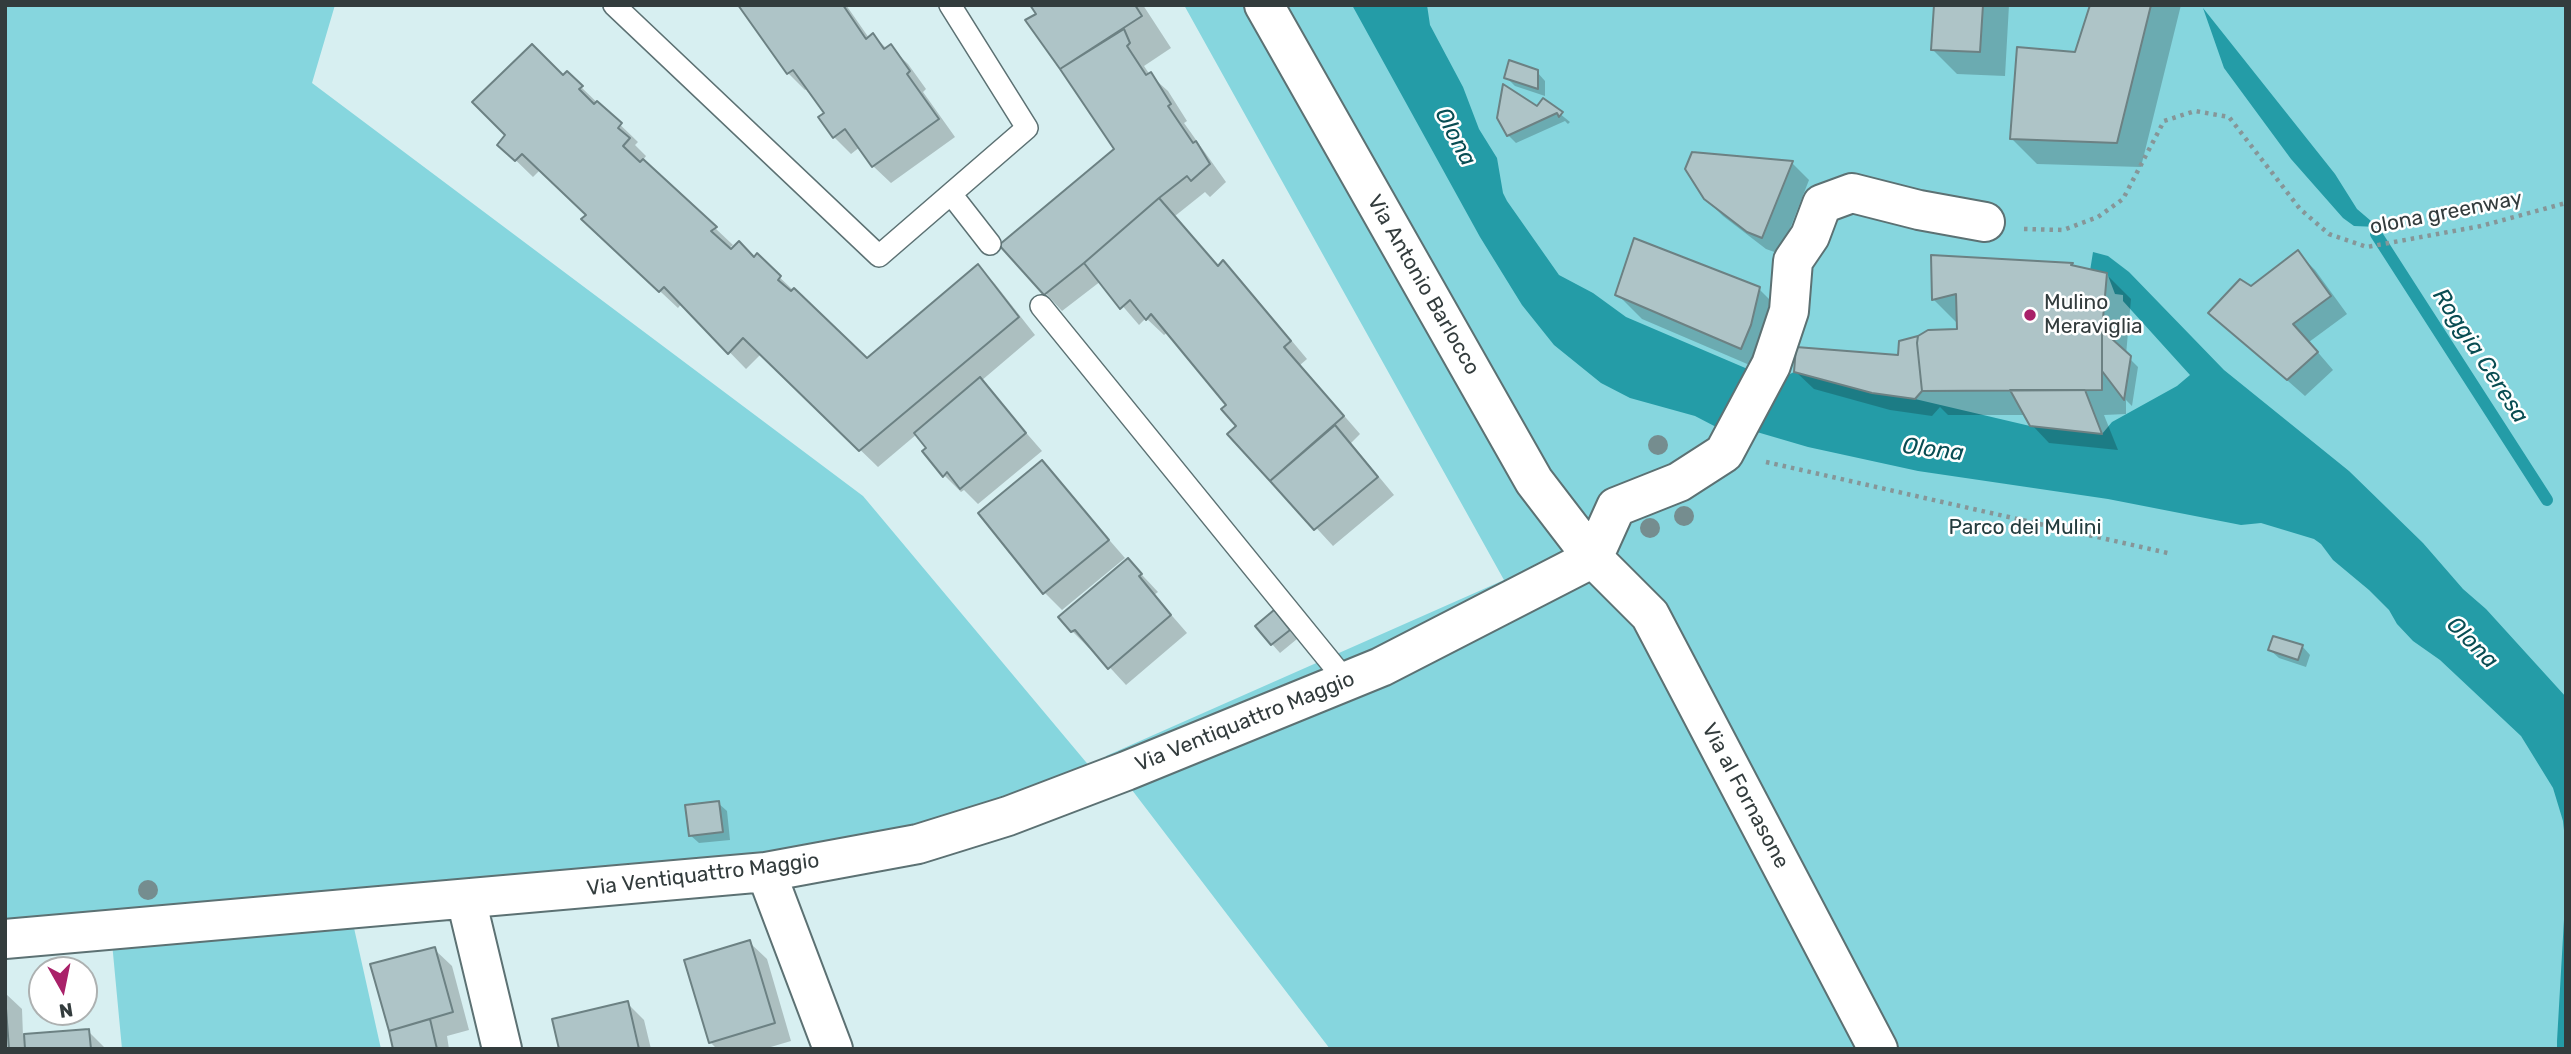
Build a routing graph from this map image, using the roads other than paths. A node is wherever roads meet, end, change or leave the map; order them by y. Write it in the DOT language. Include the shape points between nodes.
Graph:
graph roads {
  1 [pos="614,5"];
  2 [pos="950,5"];
  3 [pos="1264,5"];
  4 [pos="951,194"];
  5 [pos="1985,222"];
  6 [pos="990,244"];
  7 [pos="1041,306"];
  8 [pos="1593,558"];
  9 [pos="1346,681"];
  10 [pos="766,872"];
  11 [pos="466,899"];
  12 [pos="5,939"];
  13 [pos="502,1049"];
  14 [pos="834,1049"];
  15 [pos="1878,1049"];
  1 -- 4 [label="lane" via="879,256"];
  2 -- 4 [label="lane" via="1027,128"];
  3 -- 8 [label="street, Via Antonio Barlocco" via="1534,481"];
  4 -- 6 [label="lane"];
  5 -- 8 [label="street" via="1852,193 1822,204 1810,236 1793,261 1789,311 1771,365 1724,453 1679,482 1616,507"];
  7 -- 9 [label="lane"];
  8 -- 9 [label="street, Via Ventiquattro Maggio"];
  8 -- 15 [label="street, Via al Fornasone" via="1650,615"];
  9 -- 10 [label="street, Via Ventiquattro Maggio" via="1008,816 918,844"];
  10 -- 11 [label="street, Via Ventiquattro Maggio"];
  10 -- 14 [label="street"];
  11 -- 12 [label="street, Via Ventiquattro Maggio"];
  11 -- 13 [label="street"];
}
